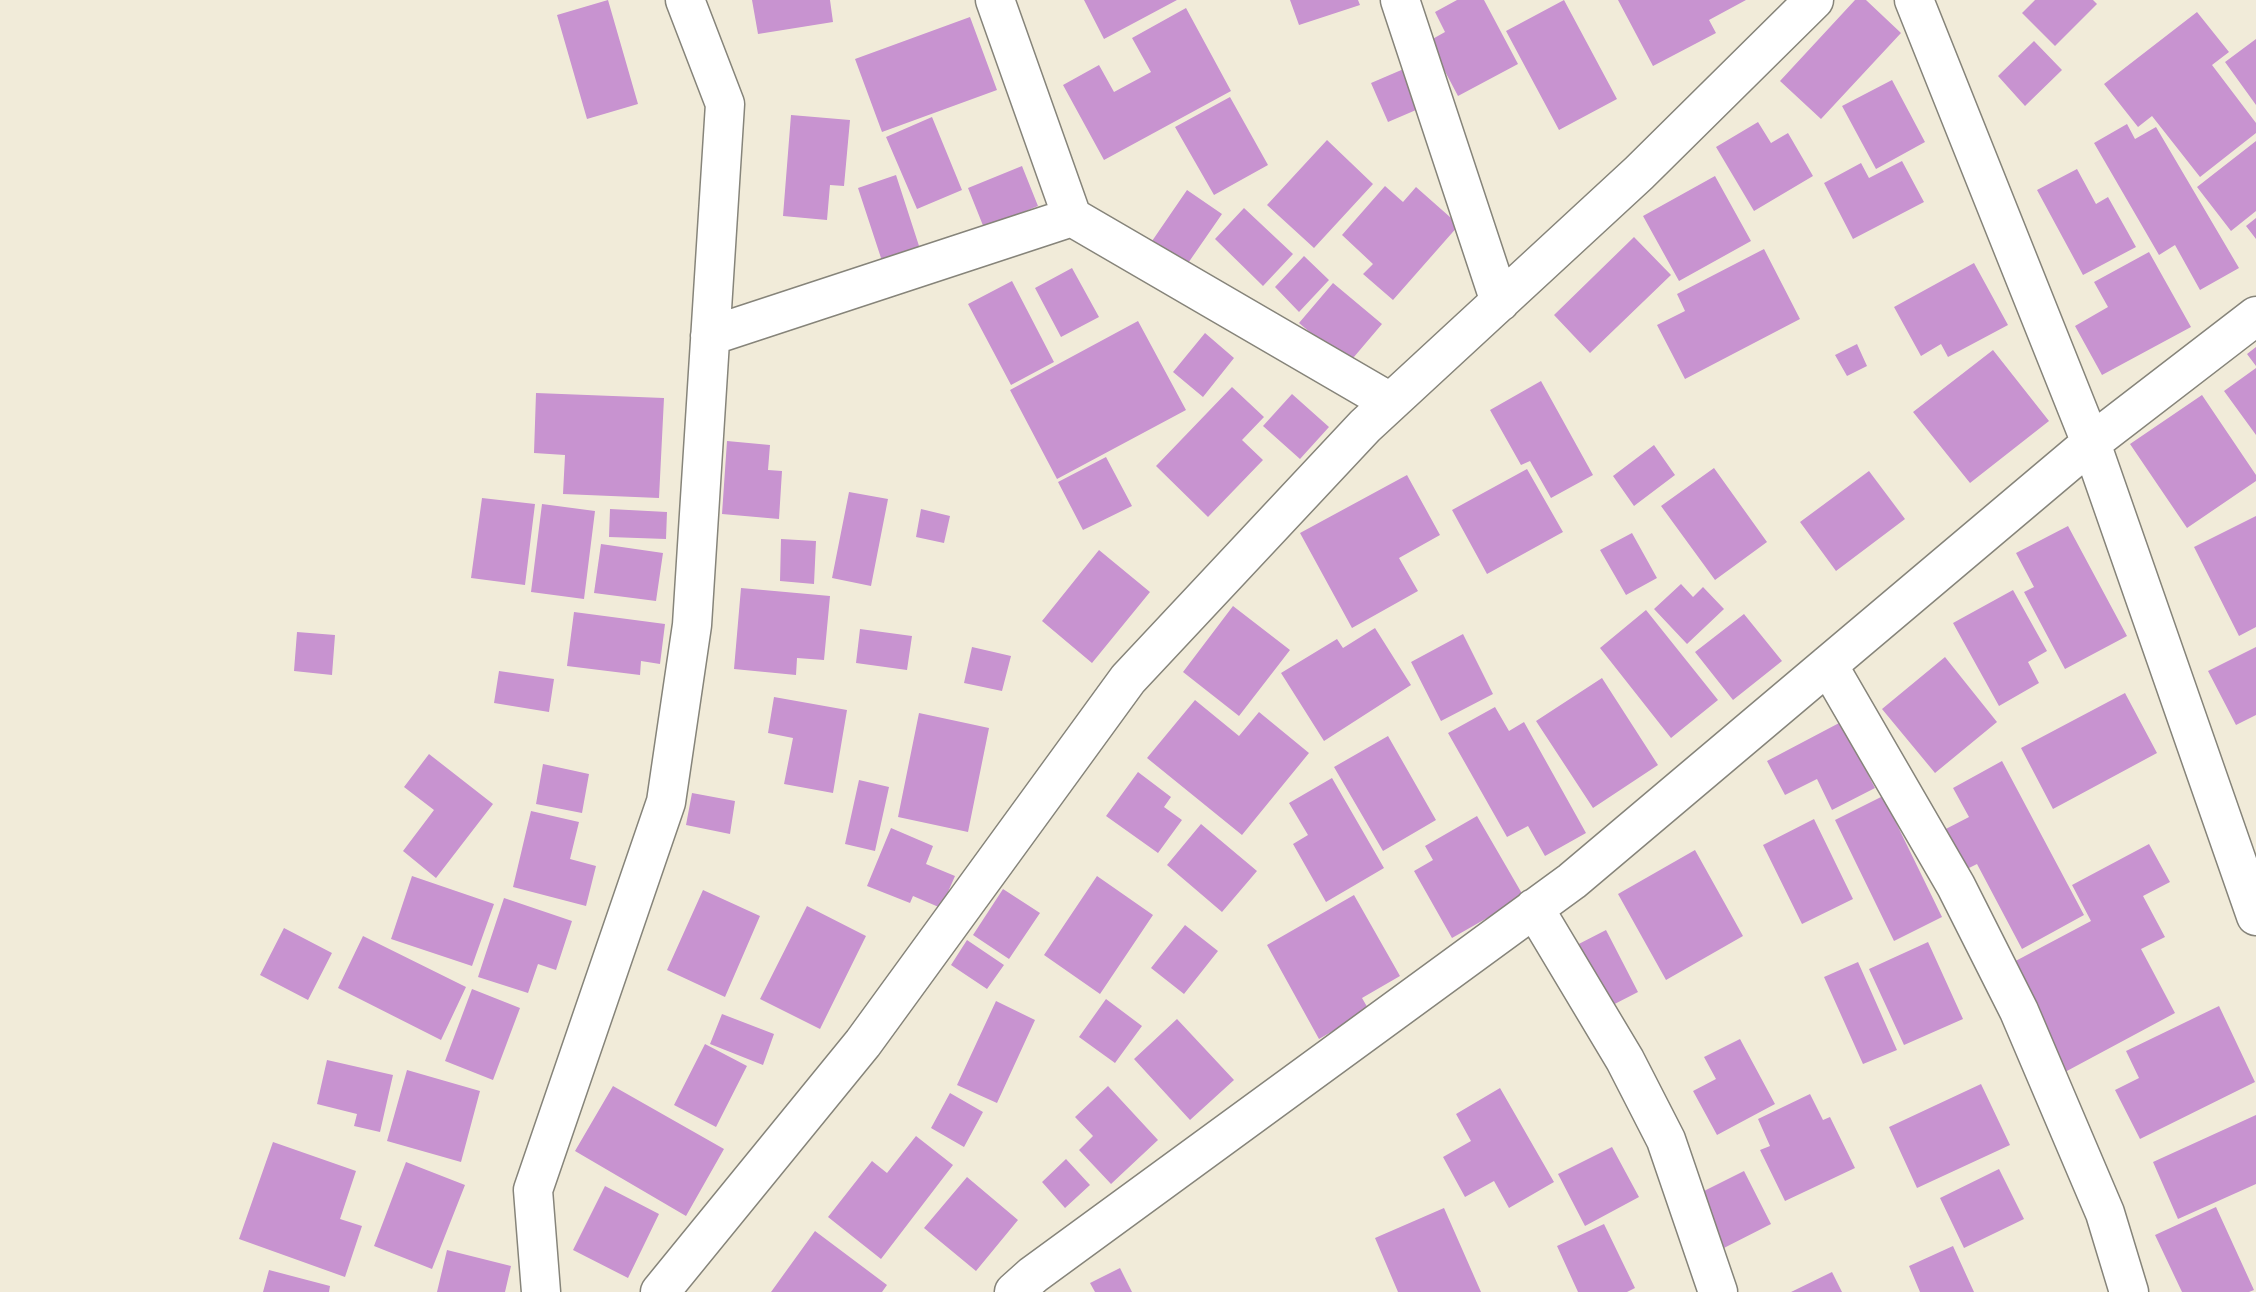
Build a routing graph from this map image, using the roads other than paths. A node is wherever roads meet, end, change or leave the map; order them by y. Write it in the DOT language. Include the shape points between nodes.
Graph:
graph roads {
  1 [pos="685,0"];
  2 [pos="995,0"];
  3 [pos="1400,0"];
  4 [pos="1914,0"];
  5 [pos="1808,2"];
  6 [pos="1072,217"];
  7 [pos="1500,302"];
  8 [pos="2256,316"];
  9 [pos="710,336"];
  10 [pos="1390,402"];
  11 [pos="2091,443"];
  12 [pos="1828,665"];
  13 [pos="1534,908"];
  14 [pos="2256,916"];
  15 [pos="541,1292"];
  16 [pos="660,1292"];
  17 [pos="1014,1292"];
  18 [pos="1718,1292"];
  19 [pos="2129,1292"];
  1 -- 9 [label="street" via="725,104"];
  2 -- 6 [label="street"];
  3 -- 7 [label="street"];
  4 -- 11 [label="street"];
  5 -- 7 [label="street" via="1639,173"];
  6 -- 9 [label="street"];
  6 -- 10 [label="street"];
  7 -- 10 [label="street"];
  8 -- 11 [label="street"];
  9 -- 15 [label="street" via="692,625 666,803 533,1191"];
  10 -- 16 [label="street" via="1128,679 863,1043"];
  11 -- 12 [label="street"];
  11 -- 14 [label="street"];
  12 -- 13 [label="street"];
  12 -- 19 [label="street" via="1956,886 2020,1011 2105,1213"];
  13 -- 17 [label="street"];
  13 -- 18 [label="street" via="1625,1060 1666,1140"];
}
